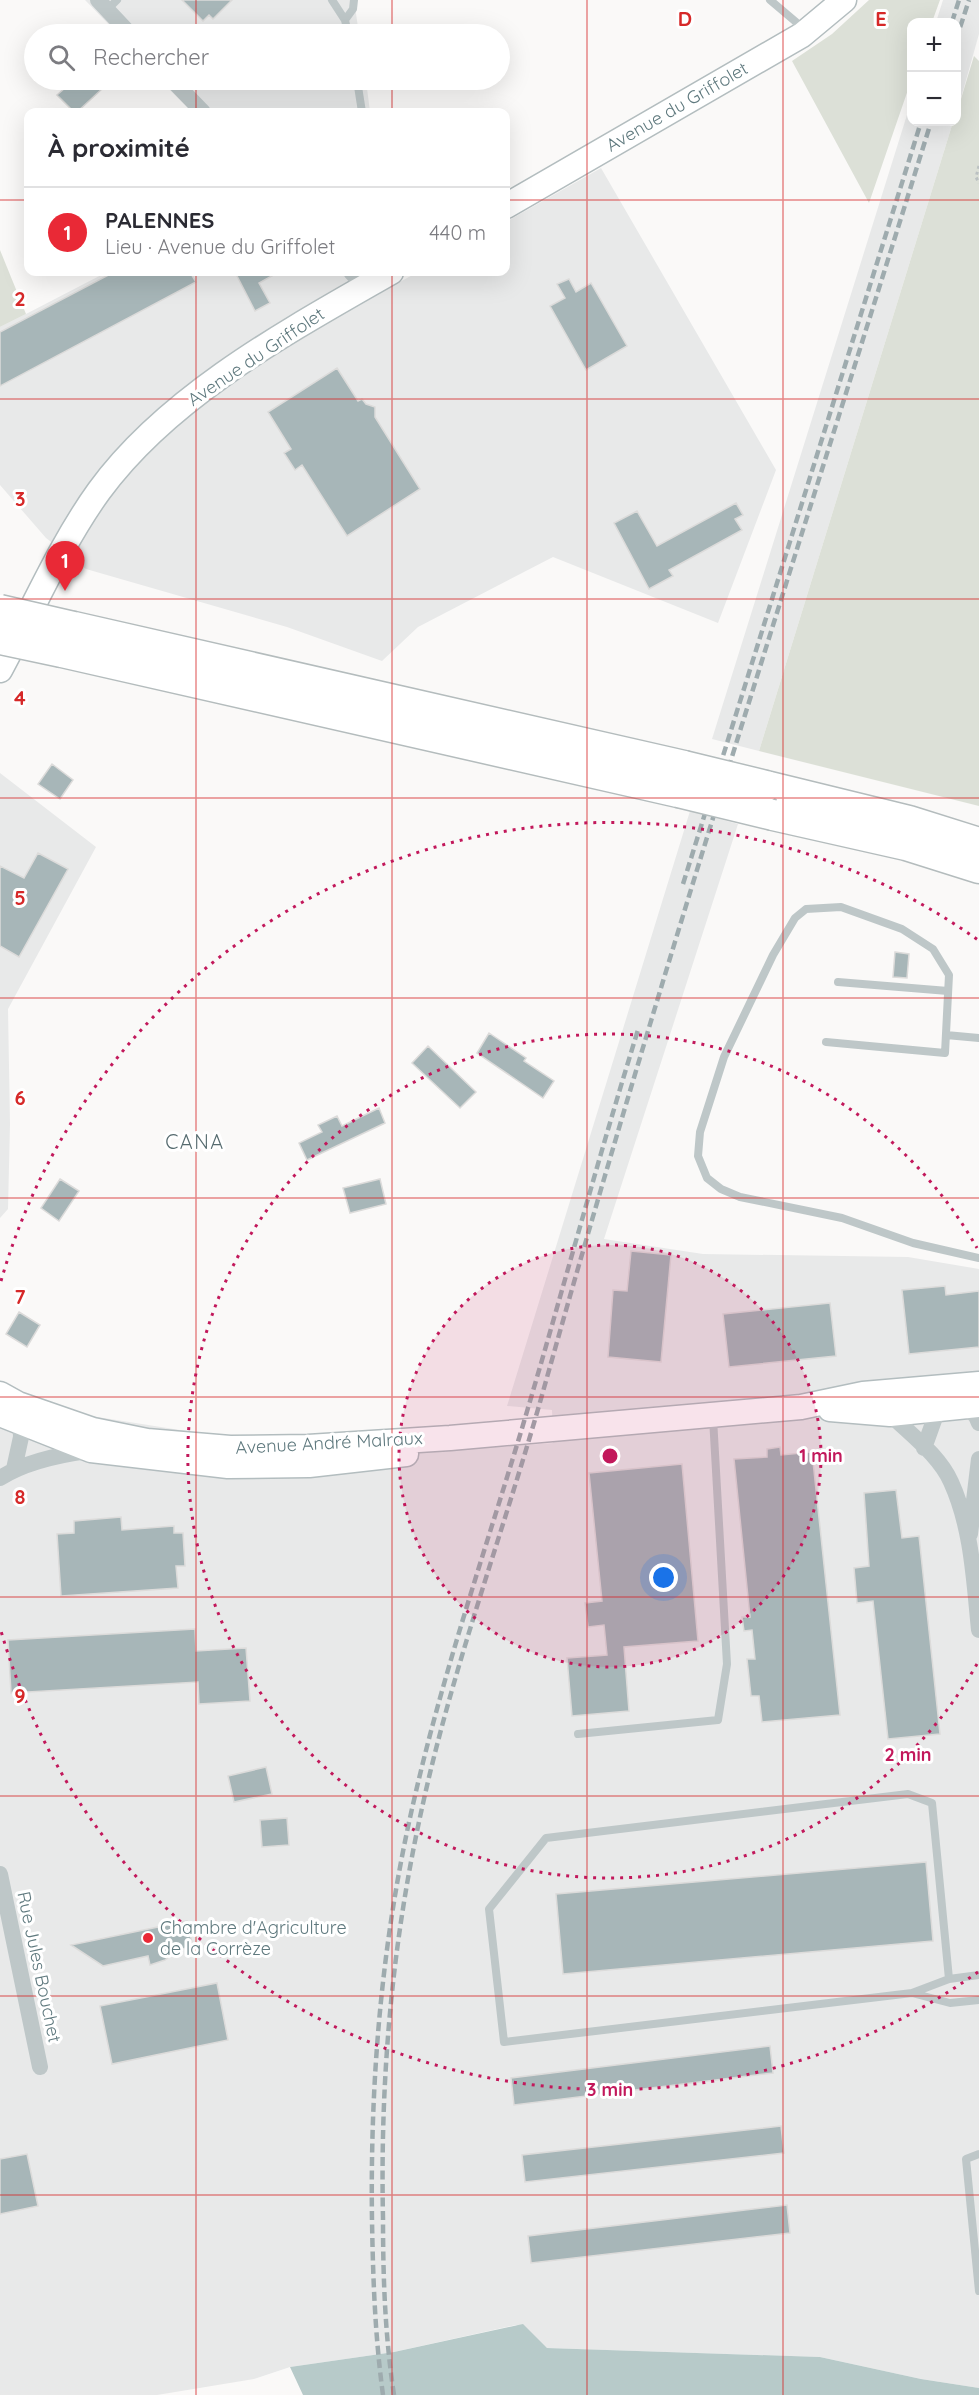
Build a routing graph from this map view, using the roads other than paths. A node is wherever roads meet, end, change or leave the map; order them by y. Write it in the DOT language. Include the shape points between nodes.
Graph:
graph roads {
  1 [pos="332,0"];
  2 [pos="354,0"];
  3 [pos="770,0"];
  4 [pos="844,0"];
  5 [pos="107,3"];
  6 [pos="345,20"];
  7 [pos="123,24"];
  8 [pos="346,24"];
  9 [pos="802,35"];
  10 [pos="182,90"];
  11 [pos="359,90"];
  12 [pos="199,108"];
  13 [pos="361,108"];
  14 [pos="510,204"];
  15 [pos="373,276"];
  16 [pos="0,610"];
  17 [pos="0,639"];
  18 [pos="68,640"];
  19 [pos="0,670"];
  20 [pos="681,779"];
  21 [pos="979,843"];
  22 [pos="979,867"];
  23 [pos="838,982"];
  24 [pos="948,991"];
  25 [pos="946,1035"];
  26 [pos="979,1038"];
  27 [pos="826,1042"];
  28 [pos="979,1258"];
  29 [pos="979,1384"];
  30 [pos="904,1391"];
  31 [pos="965,1406"];
  32 [pos="801,1407"];
  33 [pos="7,1412"];
  34 [pos="890,1414"];
  35 [pos="713,1415"];
  36 [pos="450,1438"];
  37 [pos="924,1448"];
  38 [pos="91,1450"];
  39 [pos="979,1459"];
  40 [pos="7,1474"];
  41 [pos="976,1494"];
  42 [pos="955,1495"];
  43 [pos="969,1541"];
  44 [pos="979,1630"];
  45 [pos="578,1734"];
  46 [pos="0,1875"];
  47 [pos="979,1975"];
  48 [pos="949,1979"];
  49 [pos="912,1993"];
  50 [pos="979,2000"];
  51 [pos="40,2067"];
  52 [pos="979,2154"];
  53 [pos="979,2291"];
  1 -- 6 [label="lane"];
  2 -- 6 [label="lane"];
  3 -- 9 [label="lane" via="796,22"];
  4 -- 9 [label="street, Avenue du Griffolet"];
  5 -- 7 [label="street"];
  6 -- 8 [label="lane"];
  9 -- 14 [label="street, Avenue du Griffolet"];
  10 -- 12 [label="street"];
  11 -- 13 [label="lane"];
  15 -- 19 [label="street, Avenue du Griffolet" via="190,400 128,457 89,507"];
  16 -- 18 [label="highway, bridge"];
  17 -- 18 [label="highway, bridge"];
  18 -- 20 [label="highway"];
  20 -- 21 [label="highway, bridge" via="766,786 909,820"];
  20 -- 22 [label="highway, bridge" via="773,815 906,845"];
  23 -- 24 [label="lane"];
  24 -- 25 [label="lane"];
  24 -- 28 [label="lane" via="949,975 933,949 902,929 842,907 806,909 795,918 772,955 724,1057 700,1132 698,1156 707,1178 740,1197 842,1218 914,1243"];
  25 -- 26 [label="lane"];
  25 -- 27 [label="lane" via="945,1053"];
  29 -- 30 [label="street, Avenue André Malraux"];
  30 -- 31 [label="street, Avenue André Malraux"];
  30 -- 32 [label="street, Avenue André Malraux"];
  31 -- 34 [label="street, Avenue André Malraux"];
  31 -- 37 [label="street"];
  32 -- 34 [label="street, Avenue André Malraux"];
  32 -- 35 [label="street, Avenue André Malraux"];
  33 -- 36 [label="street, Avenue André Malraux" via="147,1441 230,1448"];
  33 -- 38 [label="street, Avenue André Malraux"];
  33 -- 40 [label="street"];
  34 -- 37 [label="street"];
  35 -- 36 [label="street, Avenue André Malraux"];
  35 -- 45 [label="lane" via="727,1664 718,1720"];
  36 -- 38 [label="street, Avenue André Malraux" via="403,1455 309,1465 228,1466"];
  37 -- 42 [label="street" via="951,1481"];
  38 -- 40 [label="street" via="66,1454"];
  39 -- 41 [label="street"];
  41 -- 42 [label="lane"];
  41 -- 43 [label="street"];
  42 -- 43 [label="street"];
  43 -- 44 [label="street"];
  46 -- 51 [label="street, Rue Jules Bouchet"];
  47 -- 48 [label="lane"];
  48 -- 49 [label="lane"];
  48 -- 49 [label="lane" via="932,1803 908,1794 546,1838 489,1909 504,2042"];
  49 -- 50 [label="lane" via="950,2003"];
  52 -- 53 [label="lane" via="966,2159"];
}
